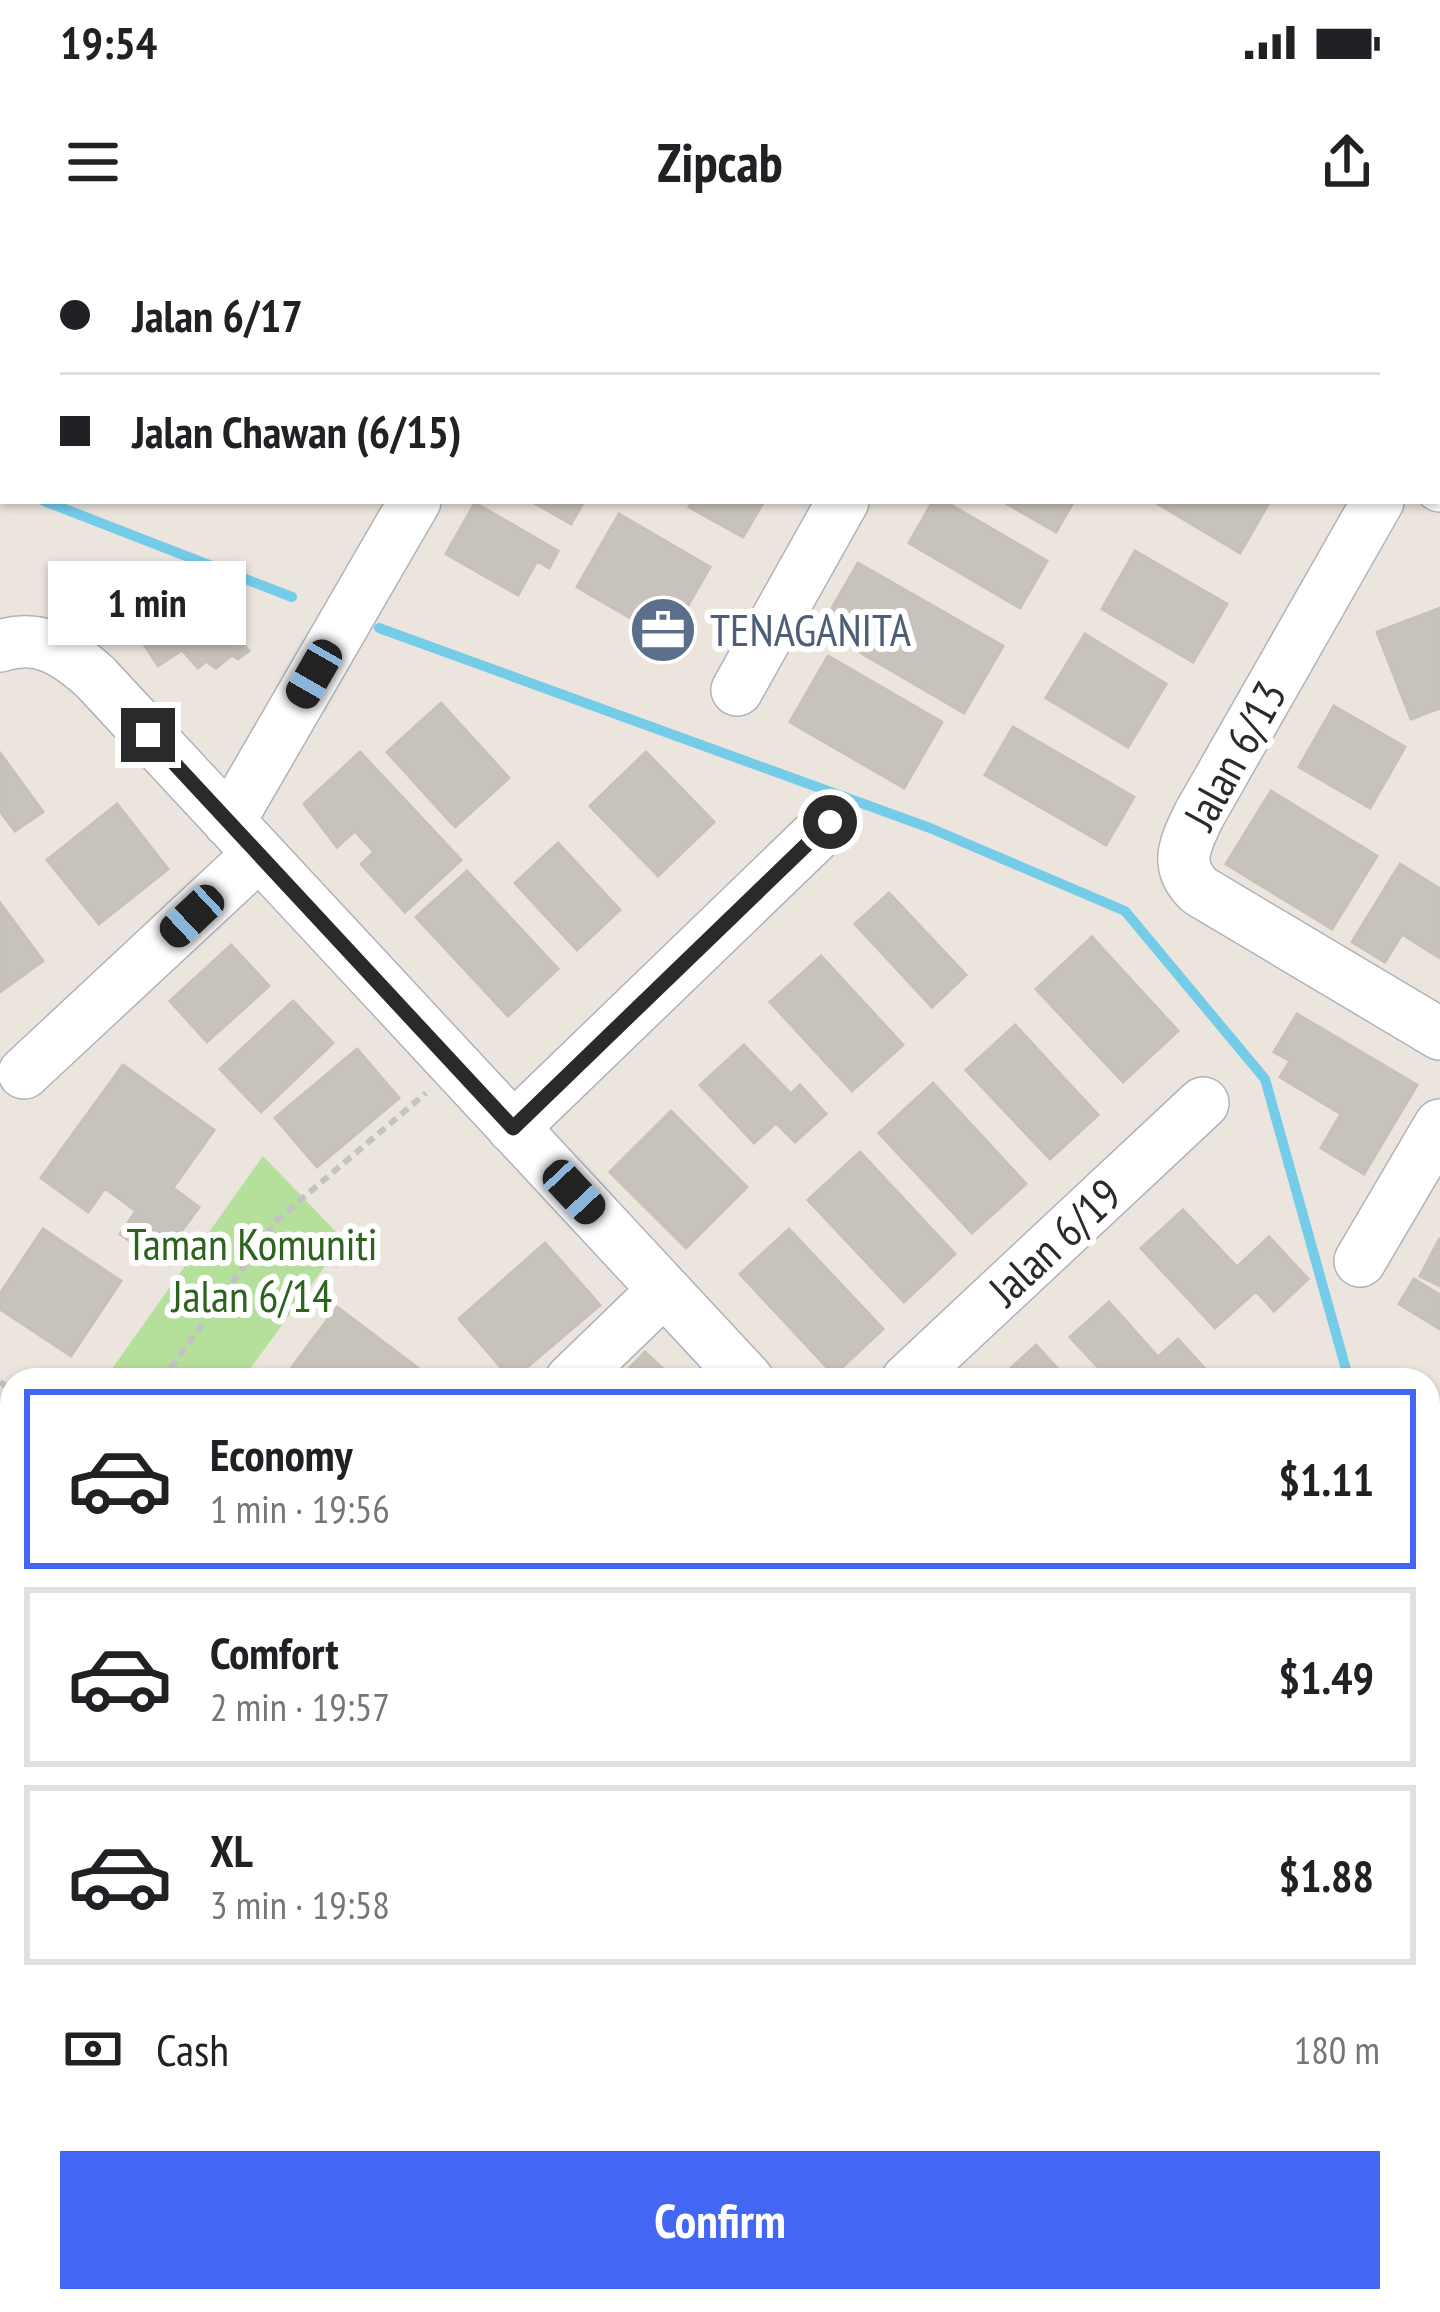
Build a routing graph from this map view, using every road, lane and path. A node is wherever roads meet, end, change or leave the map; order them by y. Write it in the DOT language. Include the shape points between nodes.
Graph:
graph roads {
  1 [pos="413,504"];
  2 [pos="841,504"];
  3 [pos="1376,504"];
  4 [pos="0,646"];
  5 [pos="736,690"];
  6 [pos="830,822"];
  7 [pos="244,838"];
  8 [pos="1440,1034"];
  9 [pos="24,1073"];
  10 [pos="414,1103"];
  11 [pos="1204,1103"];
  12 [pos="1440,1125"];
  13 [pos="513,1128"];
  14 [pos="1360,1261"];
  15 [pos="664,1290"];
  16 [pos="171,1368"];
  17 [pos="583,1368"];
  18 [pos="737,1368"];
  19 [pos="920,1368"];
  1 -- 7 [label="street"];
  2 -- 5 [label="street"];
  3 -- 8 [label="street, Jalan 6/13" via="1199,815 1183,870 1200,891"];
  4 -- 7 [label="street" via="49,644 74,658"];
  6 -- 13 [label="street"];
  7 -- 9 [label="street"];
  7 -- 13 [label="street"];
  10 -- 16 [label="path" via="277,1220"];
  11 -- 19 [label="street, Jalan 6/19"];
  12 -- 14 [label="street"];
  13 -- 15 [label="street"];
  15 -- 17 [label="street"];
  15 -- 18 [label="street"];
}
